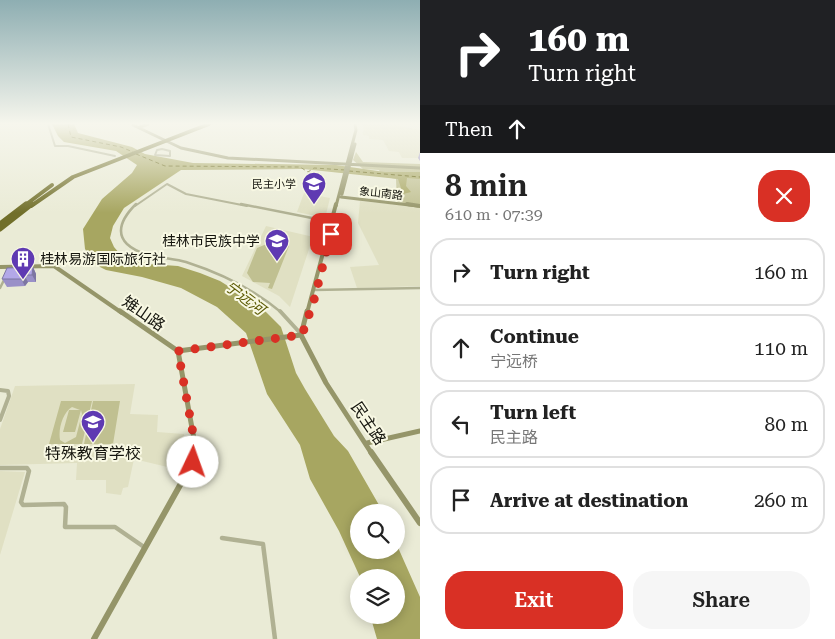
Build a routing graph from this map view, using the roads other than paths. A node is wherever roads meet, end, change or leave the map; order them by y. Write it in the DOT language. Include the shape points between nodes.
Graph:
graph roads {
  1 [pos="105,154"];
  2 [pos="128,154"];
  3 [pos="155,154"];
  4 [pos="170,154"];
  5 [pos="203,154"];
  6 [pos="351,154"];
  7 [pos="115,156"];
  8 [pos="122,156"];
  9 [pos="348,165"];
  10 [pos="420,168"];
  11 [pos="346,174"];
  12 [pos="341,197"];
  13 [pos="420,206"];
  14 [pos="332,222"];
  15 [pos="0,224"];
  16 [pos="0,229"];
  17 [pos="10,266"];
  18 [pos="0,267"];
  19 [pos="0,288"];
  20 [pos="420,288"];
  21 [pos="315,290"];
  22 [pos="302,335"];
  23 [pos="178,351"];
  24 [pos="0,390"];
  25 [pos="0,420"];
  26 [pos="420,431"];
  27 [pos="367,443"];
  28 [pos="0,468"];
  29 [pos="420,523"];
  30 [pos="222,538"];
  31 [pos="144,547"];
  32 [pos="94,639"];
  33 [pos="275,639"];
  1 -- 7 [label="street"];
  2 -- 8 [label="highway"];
  3 -- 4 [label="street"];
  5 -- 9 [label="street" via="247,162"];
  6 -- 9 [label="street"];
  8 -- 15 [label="highway" via="65,178"];
  8 -- 16 [label="highway" via="64,182"];
  9 -- 10 [label="street"];
  9 -- 11 [label="street"];
  11 -- 12 [label="street"];
  11 -- 14 [label="street"];
  12 -- 13 [label="street, 象山南路"];
  12 -- 21 [label="street"];
  14 -- 21 [label="street"];
  14 -- 22 [label="street" via="186,194 168,184 127,214 121,224 124,241 138,250 187,262 226,277 265,301 297,327"];
  17 -- 18 [label="street, 雉山路"];
  17 -- 19 [label="street"];
  17 -- 23 [label="street, 雉山路" via="47,265 59,269"];
  20 -- 21 [label="street"];
  21 -- 22 [label="street"];
  22 -- 23 [label="street"];
  22 -- 27 [label="street, 民主路"];
  23 -- 31 [label="street" via="195,452 186,477"];
  24 -- 25 [label="street" via="8,391 9,396"];
  26 -- 27 [label="street"];
  27 -- 29 [label="street, 民主路"];
  28 -- 31 [label="street" via="27,468 29,471 23,505 64,504 65,527 115,528"];
  30 -- 33 [label="street" via="263,544"];
  31 -- 32 [label="street"];
}
